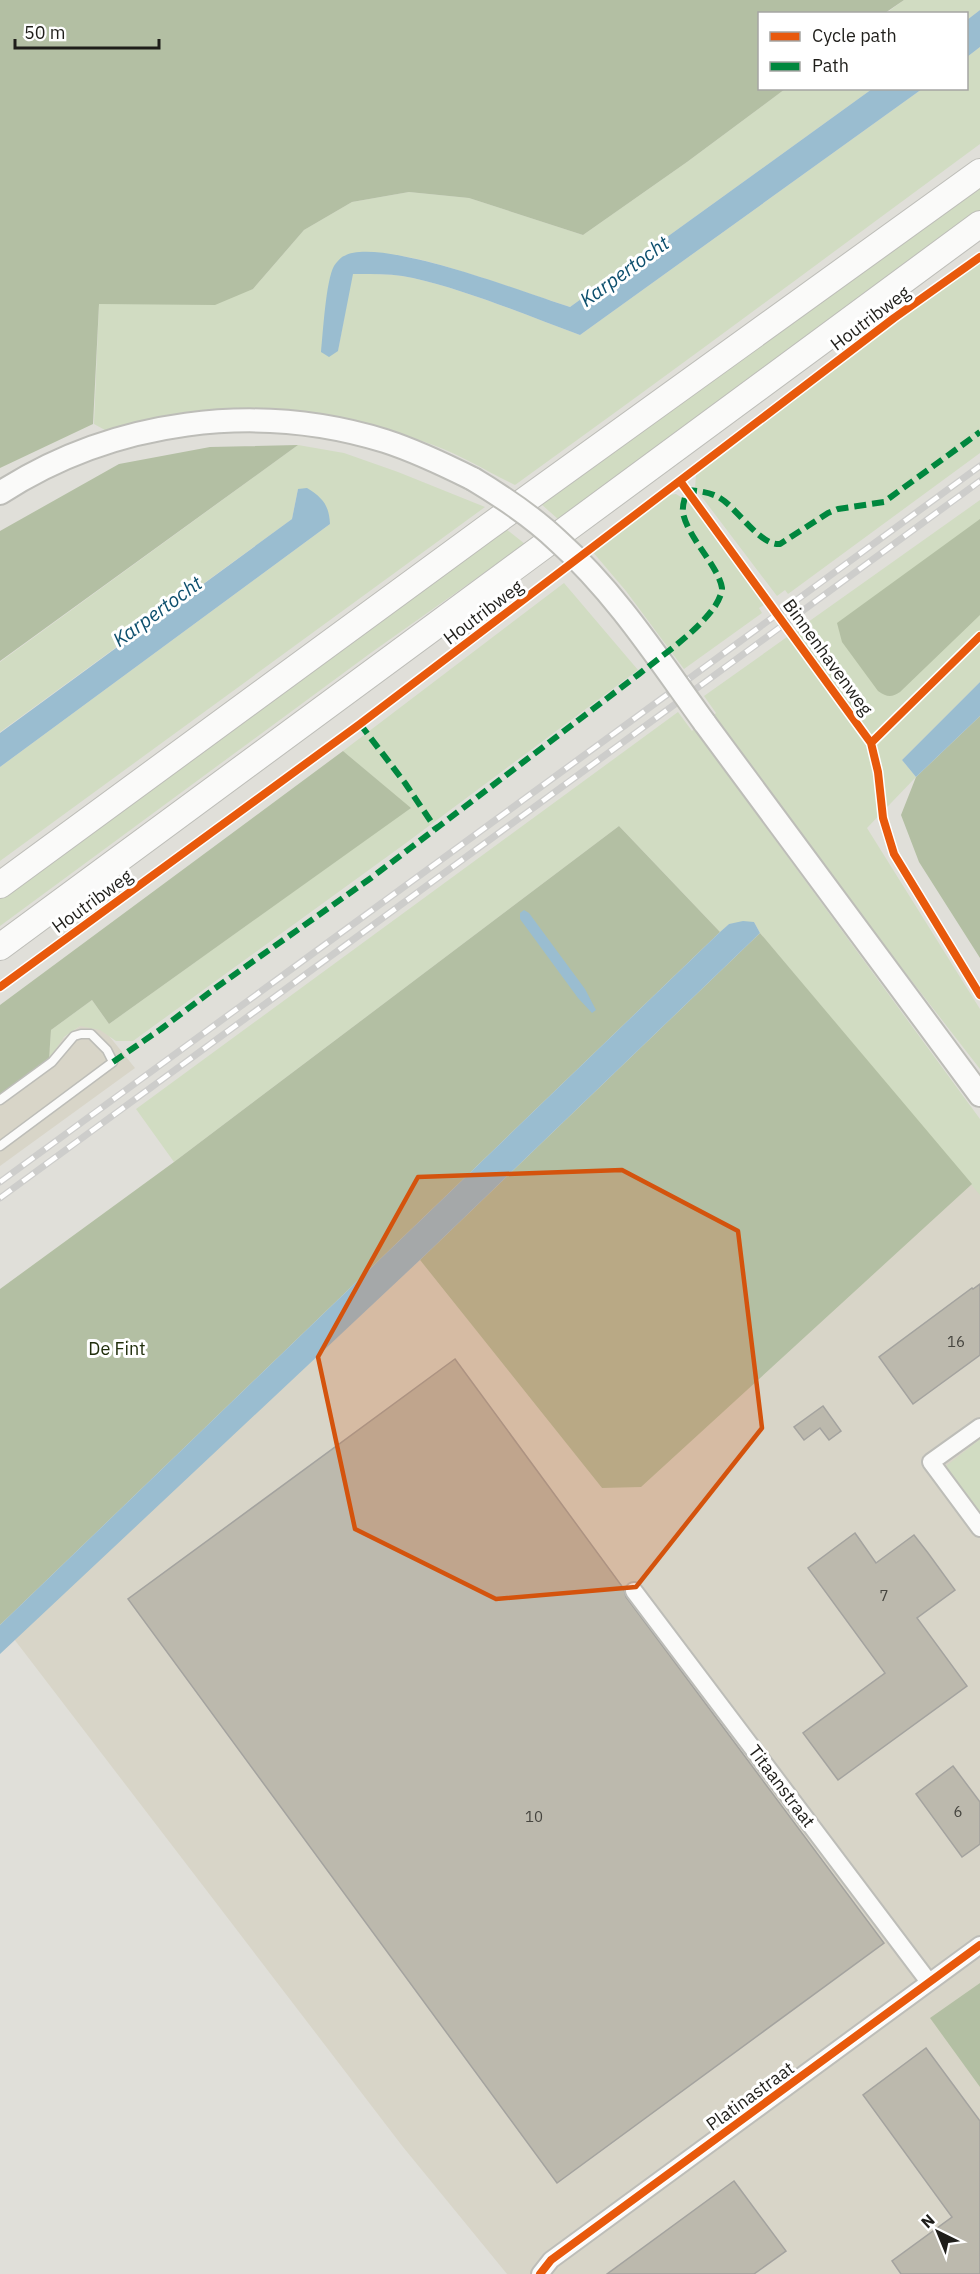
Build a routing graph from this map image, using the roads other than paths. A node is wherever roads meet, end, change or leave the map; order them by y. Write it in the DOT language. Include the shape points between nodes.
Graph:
graph roads {
  1 [pos="980,172"];
  2 [pos="980,224"];
  3 [pos="0,493"];
  4 [pos="0,885"];
  5 [pos="0,947"];
  6 [pos="980,1095"];
  7 [pos="0,1100"];
  8 [pos="0,1146"];
  9 [pos="980,1427"];
  10 [pos="980,1528"];
  11 [pos="634,1591"];
  12 [pos="980,1945"];
  13 [pos="929,1982"];
  14 [pos="540,2274"];
  1 -- 4 [label="main road"];
  2 -- 5 [label="main road, Houtribweg"];
  3 -- 6 [label="main road, bridge" via="46,467 111,441 158,429 220,421 291,422 348,432 404,448 473,479 508,501 573,555 634,626"];
  7 -- 8 [label="lane" via="51,1062 74,1036 91,1034 113,1062"];
  9 -- 10 [label="street" via="932,1462"];
  11 -- 13 [label="street, Titaanstraat"];
  12 -- 13 [label="street, Platinastraat"];
  13 -- 14 [label="street, Platinastraat" via="550,2260"];
}
